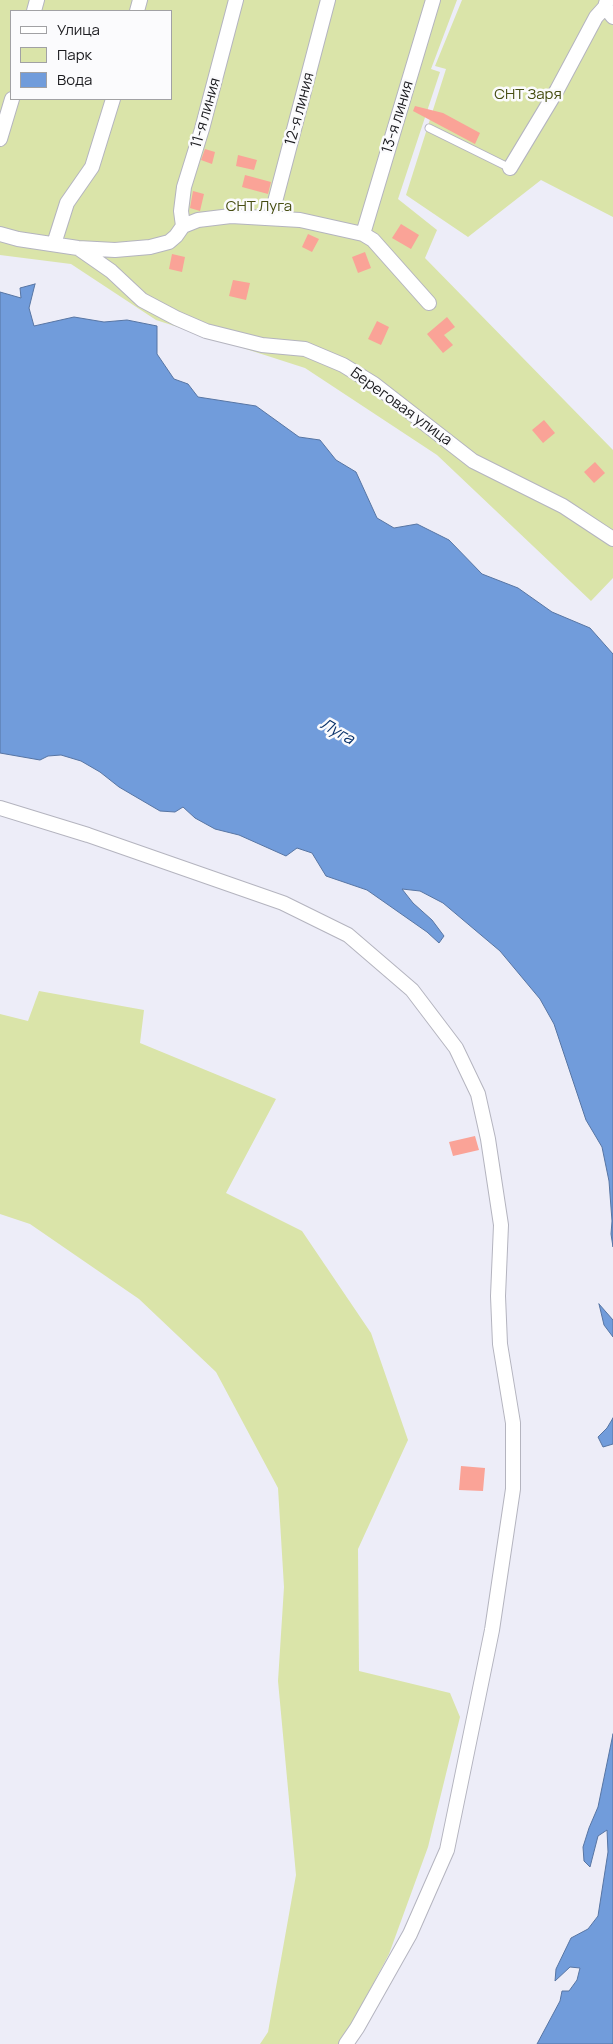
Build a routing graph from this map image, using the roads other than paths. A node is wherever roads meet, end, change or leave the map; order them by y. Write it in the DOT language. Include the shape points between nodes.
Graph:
graph roads {
  1 [pos="236,0"];
  2 [pos="328,0"];
  3 [pos="433,0"];
  4 [pos="608,8"];
  5 [pos="12,100"];
  6 [pos="113,100"];
  7 [pos="429,128"];
  8 [pos="0,139"];
  9 [pos="510,168"];
  10 [pos="272,217"];
  11 [pos="183,226"];
  12 [pos="0,234"];
  13 [pos="363,234"];
  14 [pos="54,244"];
  15 [pos="78,248"];
  16 [pos="429,303"];
  17 [pos="613,539"];
  18 [pos="0,808"];
  19 [pos="346,2044"];
  1 -- 11 [label="street, 11-я линия" via="184,186"];
  2 -- 10 [label="street, 12-я линия"];
  3 -- 13 [label="street, 13-я линия"];
  4 -- 9 [label="street" via="596,17"];
  5 -- 8 [label="street"];
  6 -- 14 [label="street" via="92,167 67,203"];
  7 -- 9 [label="lane"];
  10 -- 11 [label="street" via="231,216 198,220"];
  10 -- 13 [label="street"];
  11 -- 15 [label="street" via="169,242 150,247 115,250"];
  12 -- 14 [label="street"];
  13 -- 16 [label="street" via="374,240"];
  14 -- 15 [label="street"];
  15 -- 17 [label="street, Береговая улица" via="112,271 142,300 184,322 262,345 304,349 343,365 374,384 473,461 563,506"];
  18 -- 19 [label="street" via="88,835 282,903 348,935 412,990 456,1048 478,1094 501,1225 498,1296 513,1423 513,1489 492,1630 447,1850 410,1934"];
}
